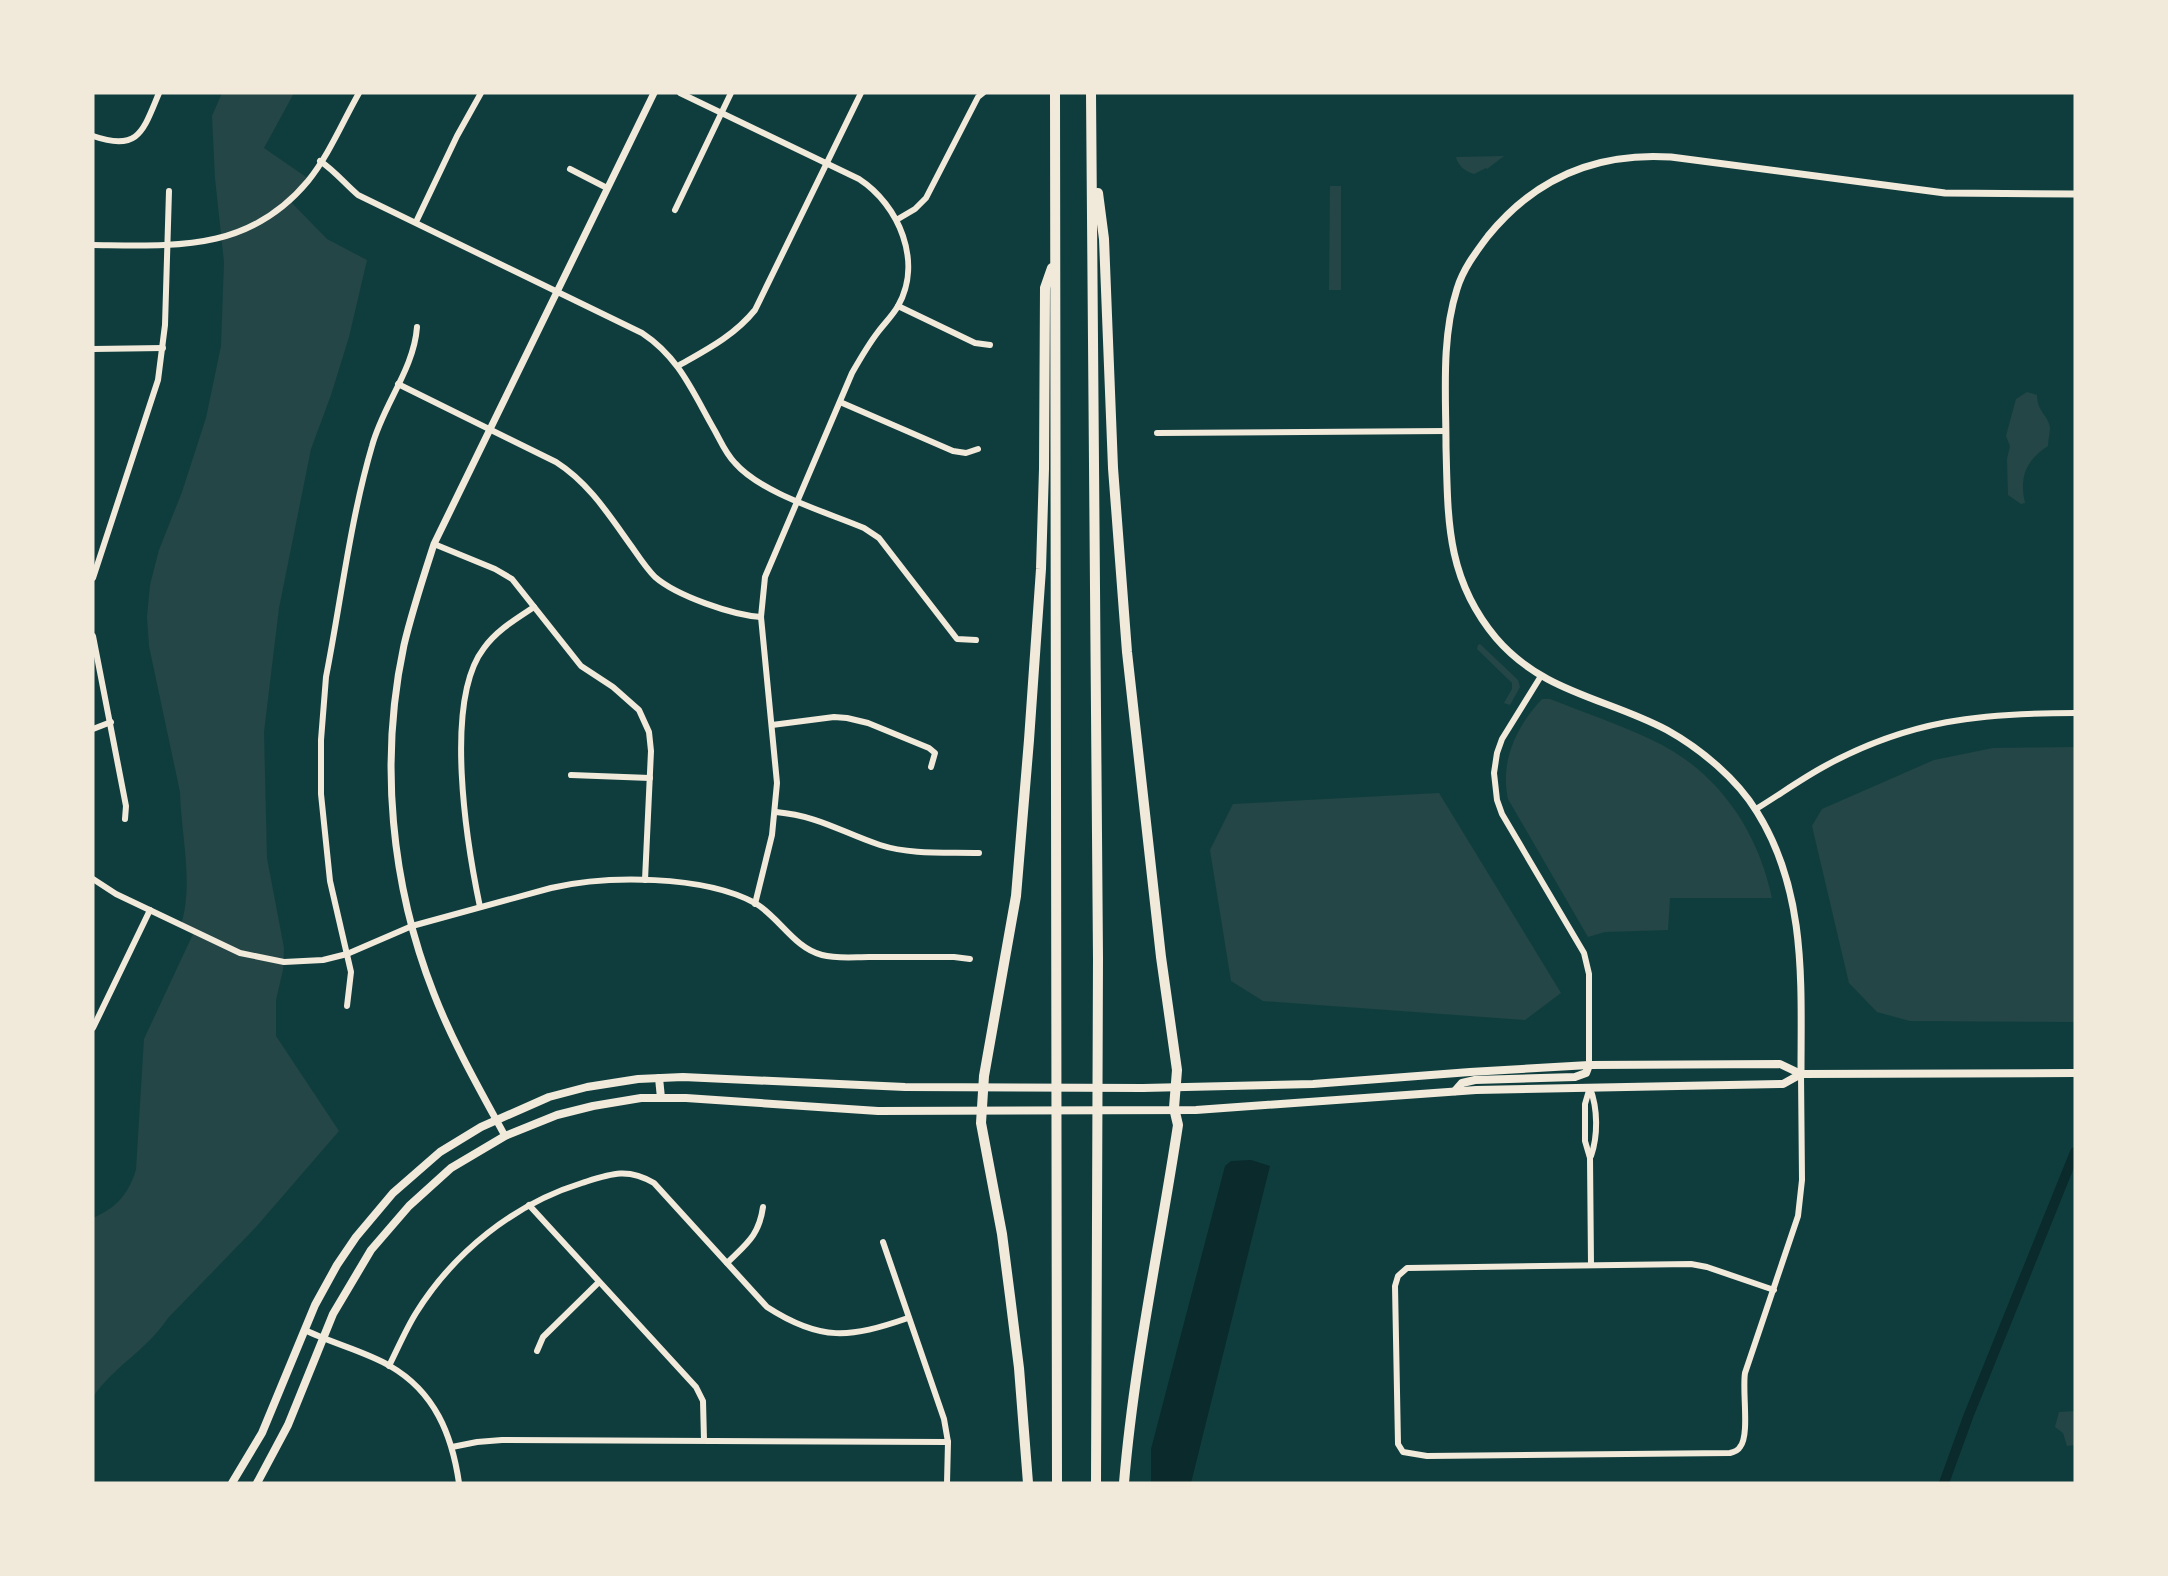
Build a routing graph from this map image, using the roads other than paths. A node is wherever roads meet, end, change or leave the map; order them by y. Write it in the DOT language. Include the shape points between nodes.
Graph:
graph roads {
  1 [pos="159,93"];
  2 [pos="359,93"];
  3 [pos="481,93"];
  4 [pos="654,93"];
  5 [pos="680,93"];
  6 [pos="732,93"];
  7 [pos="861,93"];
  8 [pos="983,93"];
  9 [pos="1055,93"];
  10 [pos="1091,93"];
  11 [pos="722,112"];
  12 [pos="93,136"];
  13 [pos="1091,145"];
  14 [pos="320,162"];
  15 [pos="826,164"];
  16 [pos="570,169"];
  17 [pos="607,188"];
  18 [pos="169,191"];
  19 [pos="2075,194"];
  20 [pos="675,210"];
  21 [pos="898,219"];
  22 [pos="415,222"];
  23 [pos="93,244"];
  24 [pos="168,246"];
  25 [pos="1055,259"];
  26 [pos="556,292"];
  27 [pos="898,306"];
  28 [pos="417,327"];
  29 [pos="990,345"];
  30 [pos="163,348"];
  31 [pos="93,349"];
  32 [pos="678,366"];
  33 [pos="398,384"];
  34 [pos="840,402"];
  35 [pos="489,429"];
  36 [pos="1446,431"];
  37 [pos="1157,433"];
  38 [pos="978,449"];
  39 [pos="797,500"];
  40 [pos="434,544"];
  41 [pos="93,578"];
  42 [pos="534,607"];
  43 [pos="761,617"];
  44 [pos="93,636"];
  45 [pos="976,640"];
  46 [pos="1541,676"];
  47 [pos="2075,713"];
  48 [pos="111,722"];
  49 [pos="772,724"];
  50 [pos="93,729"];
  51 [pos="931,767"];
  52 [pos="571,775"];
  53 [pos="650,778"];
  54 [pos="1756,810"];
  55 [pos="776,811"];
  56 [pos="125,819"];
  57 [pos="979,853"];
  58 [pos="93,879"];
  59 [pos="645,880"];
  60 [pos="755,904"];
  61 [pos="480,907"];
  62 [pos="150,911"];
  63 [pos="412,926"];
  64 [pos="347,954"];
  65 [pos="970,959"];
  66 [pos="347,1006"];
  67 [pos="93,1028"];
  68 [pos="1589,1065"];
  69 [pos="2075,1073"];
  70 [pos="1801,1074"];
  71 [pos="659,1078"];
  72 [pos="1590,1087"];
  73 [pos="983,1088"];
  74 [pos="1175,1088"];
  75 [pos="1455,1091"];
  76 [pos="661,1098"];
  77 [pos="1174,1108"];
  78 [pos="982,1111"];
  79 [pos="496,1120"];
  80 [pos="505,1136"];
  81 [pos="529,1205"];
  82 [pos="763,1208"];
  83 [pos="883,1242"];
  84 [pos="727,1263"];
  85 [pos="1591,1265"];
  86 [pos="599,1282"];
  87 [pos="1774,1290"];
  88 [pos="908,1318"];
  89 [pos="305,1330"];
  90 [pos="323,1339"];
  91 [pos="537,1351"];
  92 [pos="390,1366"];
  93 [pos="262,1433"];
  94 [pos="280,1440"];
  95 [pos="704,1440"];
  96 [pos="947,1442"];
  97 [pos="452,1447"];
  98 [pos="232,1483"];
  99 [pos="257,1483"];
  100 [pos="459,1483"];
  101 [pos="947,1483"];
  102 [pos="1028,1483"];
  103 [pos="1057,1483"];
  104 [pos="1096,1483"];
  105 [pos="1124,1483"];
  1 -- 12 [label="street" via="135,137 110,142"];
  2 -- 14 [label="street"];
  3 -- 22 [label="street"];
  4 -- 17 [label="street"];
  5 -- 11 [label="street"];
  6 -- 11 [label="street"];
  7 -- 15 [label="street"];
  8 -- 21 [label="street" via="926,198"];
  9 -- 25 [label="highway"];
  10 -- 13 [label="highway"];
  11 -- 15 [label="street"];
  11 -- 20 [label="street"];
  13 -- 74 [label="highway" via="1104,239 1113,468 1128,664 1177,1070"];
  13 -- 104 [label="highway" via="1098,958"];
  14 -- 22 [label="street" via="358,195"];
  14 -- 24 [label="street" via="273,215 221,239"];
  15 -- 21 [label="street" via="873,189"];
  15 -- 32 [label="street" via="755,310 733,333"];
  16 -- 17 [label="street"];
  17 -- 26 [label="street"];
  18 -- 24 [label="street"];
  19 -- 36 [label="street" via="1945,193 1671,157 1615,158 1576,170 1537,188 1504,216 1473,256 1458,285 1449,318"];
  21 -- 27 [label="street" via="907,268"];
  22 -- 26 [label="street"];
  23 -- 24 [label="street"];
  24 -- 30 [label="street"];
  25 -- 73 [label="highway" via="1045,288 1041,569 1017,882"];
  25 -- 103 [label="highway"];
  26 -- 32 [label="street" via="642,333 662,346"];
  26 -- 35 [label="street"];
  27 -- 29 [label="street" via="975,343"];
  27 -- 34 [label="street" via="866,349"];
  28 -- 33 [label="street" via="416,345"];
  30 -- 31 [label="street"];
  30 -- 41 [label="street" via="158,380"];
  32 -- 39 [label="street" via="733,462 762,485"];
  33 -- 35 [label="street"];
  33 -- 64 [label="street" via="380,420 365,472 323,709 324,833 335,912"];
  34 -- 38 [label="street" via="953,451"];
  34 -- 39 [label="street"];
  35 -- 40 [label="street"];
  35 -- 43 [label="street" via="573,473 656,578 723,610"];
  36 -- 37 [label="street"];
  36 -- 46 [label="street" via="1448,527 1466,592 1497,638"];
  39 -- 43 [label="street" via="765,577"];
  39 -- 45 [label="street" via="879,538 957,639"];
  40 -- 42 [label="street" via="512,579"];
  40 -- 63 [label="street" via="404,647 394,713 393,814"];
  42 -- 53 [label="street" via="581,666 639,710 649,732"];
  42 -- 61 [label="street" via="483,648 465,697 464,816"];
  43 -- 49 [label="street"];
  44 -- 48 [label="street"];
  46 -- 54 [label="street" via="1685,741 1716,766"];
  46 -- 68 [label="street" via="1502,739 1494,781 1502,814 1584,953 1589,974"];
  47 -- 54 [label="street" via="1992,714 1907,731 1825,766"];
  48 -- 50 [label="street"];
  48 -- 56 [label="street"];
  49 -- 51 [label="street" via="834,717 868,723 929,748 934,753"];
  49 -- 55 [label="street"];
  52 -- 53 [label="street"];
  53 -- 59 [label="street"];
  54 -- 70 [label="street" via="1784,867 1796,910"];
  55 -- 57 [label="street" via="816,818 903,850"];
  55 -- 60 [label="street"];
  58 -- 62 [label="street"];
  59 -- 60 [label="street" via="699,887"];
  59 -- 61 [label="street" via="573,883"];
  60 -- 65 [label="street" via="801,944 824,956"];
  61 -- 63 [label="street"];
  62 -- 64 [label="street" via="261,959 299,962"];
  62 -- 67 [label="street"];
  63 -- 64 [label="street"];
  63 -- 79 [label="street" via="440,1009"];
  64 -- 66 [label="street" via="351,972"];
  68 -- 70 [label="main road" via="1780,1064"];
  68 -- 74 [label="main road" via="1313,1084"];
  68 -- 75 [label="main road" via="1586,1073 1575,1077 1475,1080 1462,1083"];
  69 -- 70 [label="main road"];
  70 -- 72 [label="main road" via="1783,1084"];
  70 -- 87 [label="street" via="1800,1205"];
  71 -- 73 [label="main road"];
  71 -- 76 [label="main road"];
  71 -- 79 [label="main road" via="587,1087 549,1097"];
  72 -- 75 [label="main road"];
  72 -- 85 [label="street" via="1595,1100 1595,1143 1590,1158"];
  73 -- 74 [label="main road"];
  73 -- 78 [label="highway"];
  74 -- 77 [label="highway"];
  75 -- 77 [label="main road"];
  76 -- 78 [label="main road" via="878,1111"];
  76 -- 80 [label="main road" via="593,1106"];
  77 -- 78 [label="main road"];
  77 -- 105 [label="highway" via="1178,1125 1137,1364"];
  78 -- 102 [label="highway" via="1010,1296"];
  79 -- 80 [label="street"];
  79 -- 89 [label="main road" via="440,1152 393,1194 337,1265"];
  80 -- 90 [label="main road" via="451,1168 409,1206 354,1275"];
  81 -- 84 [label="street" via="589,1181 621,1172 638,1173 654,1183"];
  81 -- 86 [label="street"];
  81 -- 92 [label="street" via="497,1225 444,1276 415,1314"];
  82 -- 84 [label="street" via="755,1235"];
  83 -- 88 [label="street"];
  84 -- 88 [label="street" via="767,1307 789,1322 816,1331 869,1332"];
  85 -- 87 [label="street" via="1691,1264"];
  85 -- 87 [label="street" via="1415,1266 1402,1271 1395,1286 1397,1434 1403,1452 1427,1456 1730,1453 1741,1447 1745,1373"];
  86 -- 91 [label="street" via="543,1337"];
  86 -- 95 [label="street" via="696,1387 703,1401"];
  88 -- 96 [label="street" via="944,1419"];
  89 -- 90 [label="street"];
  89 -- 93 [label="main road"];
  90 -- 92 [label="street"];
  90 -- 94 [label="main road"];
  92 -- 97 [label="street" via="428,1397"];
  93 -- 94 [label="main road"];
  93 -- 98 [label="main road"];
  94 -- 99 [label="main road"];
  95 -- 96 [label="street"];
  95 -- 97 [label="street" via="502,1440"];
  96 -- 101 [label="street"];
  97 -- 100 [label="street"];
}
